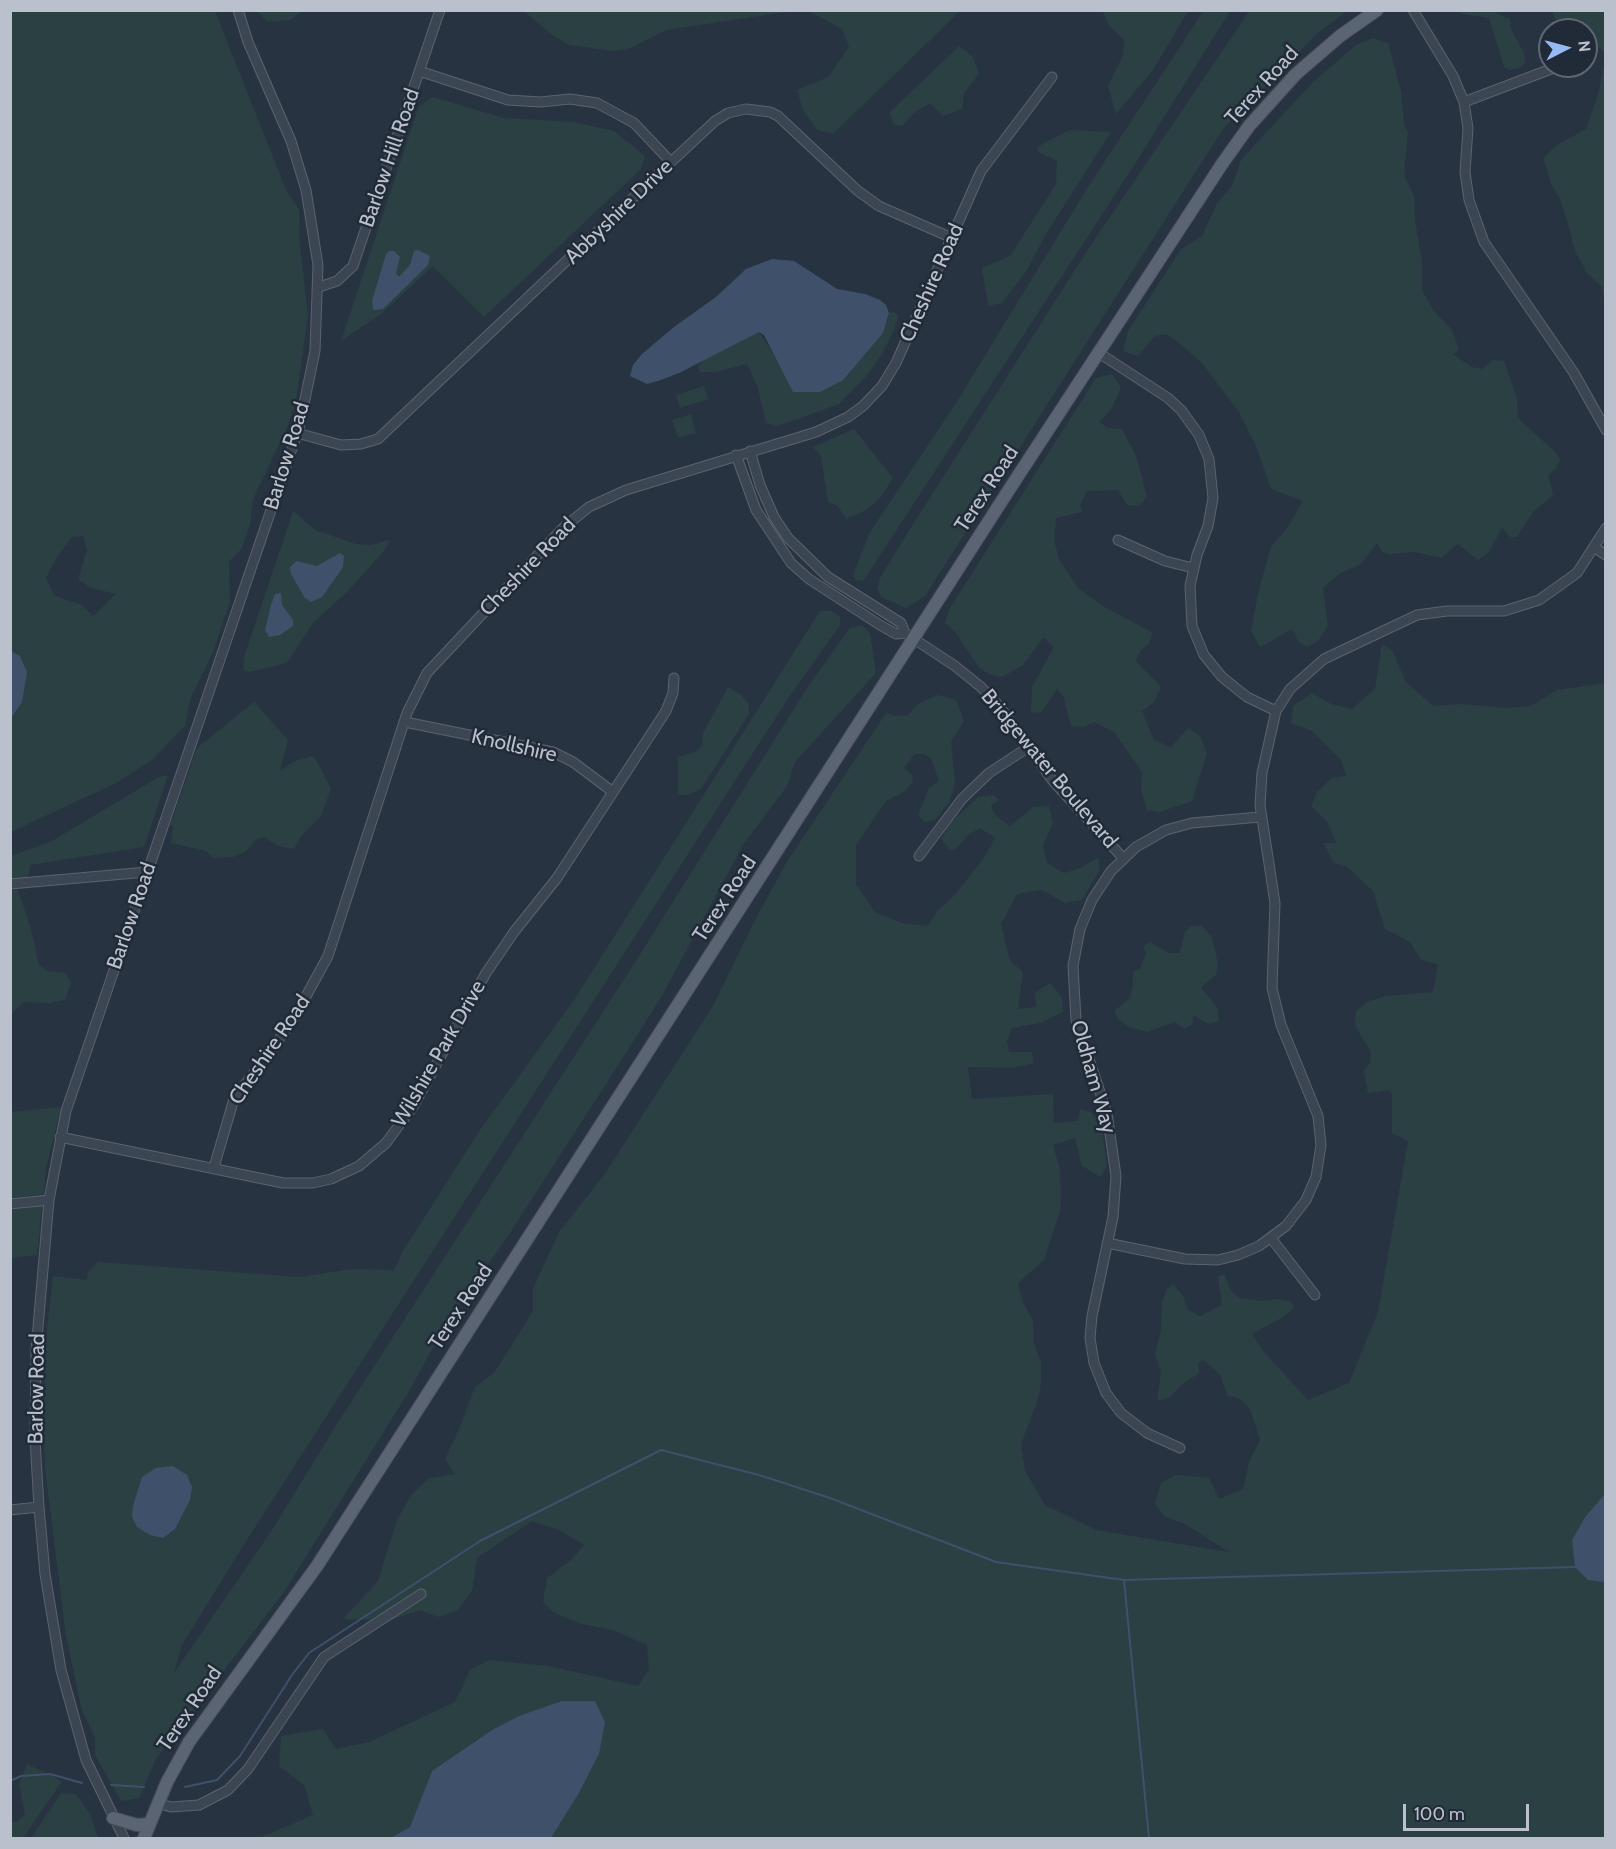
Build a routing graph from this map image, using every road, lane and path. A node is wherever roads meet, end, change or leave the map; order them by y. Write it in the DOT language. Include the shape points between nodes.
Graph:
graph roads {
  1 [pos="238,10"];
  2 [pos="440,10"];
  3 [pos="1377,10"];
  4 [pos="1413,10"];
  5 [pos="419,71"];
  6 [pos="1538,74"];
  7 [pos="1052,77"];
  8 [pos="1464,102"];
  9 [pos="671,162"];
  10 [pos="952,238"];
  11 [pos="319,287"];
  12 [pos="1099,353"];
  13 [pos="1604,424"];
  14 [pos="297,433"];
  15 [pos="750,451"];
  16 [pos="736,455"];
  17 [pos="1605,528"];
  18 [pos="788,538"];
  19 [pos="1118,540"];
  20 [pos="777,545"];
  21 [pos="1595,548"];
  22 [pos="1605,555"];
  23 [pos="1193,568"];
  24 [pos="828,577"];
  25 [pos="821,588"];
  26 [pos="910,636"];
  27 [pos="674,678"];
  28 [pos="1276,711"];
  29 [pos="405,722"];
  30 [pos="1026,747"];
  31 [pos="613,792"];
  32 [pos="1260,816"];
  33 [pos="919,856"];
  34 [pos="1123,858"];
  35 [pos="147,872"];
  36 [pos="10,884"];
  37 [pos="60,1137"];
  38 [pos="214,1167"];
  39 [pos="49,1200"];
  40 [pos="10,1204"];
  41 [pos="1271,1238"];
  42 [pos="1107,1243"];
  43 [pos="1315,1295"];
  44 [pos="1180,1448"];
  45 [pos="39,1507"];
  46 [pos="10,1510"];
  47 [pos="421,1594"];
  48 [pos="157,1803"];
  49 [pos="113,1818"];
  50 [pos="149,1824"];
  51 [pos="124,1839"];
  52 [pos="144,1839"];
  1 -- 11 [label="street, Barlow Road" via="299,166 315,233"];
  2 -- 5 [label="street, Barlow Hill Road"];
  3 -- 12 [label="main road, Terex Road" via="1309,62 1256,118"];
  4 -- 8 [label="street"];
  5 -- 9 [label="street" via="508,100 570,99 597,103 634,123"];
  5 -- 11 [label="street, Barlow Hill Road" via="353,266 337,281"];
  6 -- 8 [label="street"];
  7 -- 10 [label="street, Cheshire Road" via="981,171"];
  8 -- 13 [label="street" via="1468,128 1466,181 1475,222"];
  9 -- 10 [label="street, Abbyshire Drive" via="728,113 746,109 770,112 784,120 879,206"];
  9 -- 14 [label="street, Abbyshire Drive" via="378,439 341,445"];
  10 -- 15 [label="street, Cheshire Road" via="882,386 848,417 816,432"];
  11 -- 14 [label="street, Barlow Road" via="315,351"];
  12 -- 23 [label="street" via="1168,398 1192,423 1205,448 1213,498"];
  12 -- 26 [label="main road, Terex Road"];
  14 -- 35 [label="street, Barlow Road"];
  15 -- 16 [label="street, Cheshire Road"];
  15 -- 18 [label="street" via="760,485"];
  16 -- 20 [label="street" via="756,510"];
  16 -- 29 [label="street, Cheshire Road" via="626,490 579,514 427,673"];
  17 -- 21 [label="street"];
  18 -- 20 [label="street"];
  18 -- 24 [label="street"];
  19 -- 23 [label="street" via="1165,561"];
  20 -- 25 [label="street" via="791,563"];
  21 -- 22 [label="street"];
  21 -- 28 [label="street" via="1577,573 1539,600 1504,611 1447,610 1417,615 1324,659 1297,681"];
  23 -- 28 [label="street" via="1192,626 1204,655 1233,687"];
  24 -- 25 [label="street"];
  24 -- 26 [label="street" via="901,624"];
  25 -- 26 [label="street" via="896,634"];
  26 -- 30 [label="street, Bridgewater Boulevard" via="981,687 1000,707"];
  26 -- 48 [label="main road, Terex Road" via="318,1566 189,1742"];
  27 -- 31 [label="street, Wilshire Park Drive" via="666,711"];
  28 -- 32 [label="street" via="1262,773"];
  29 -- 31 [label="street, Knollshire" via="553,752"];
  29 -- 38 [label="street, Cheshire Road" via="331,949 292,1022 234,1099"];
  30 -- 33 [label="street" via="989,773 962,799"];
  30 -- 34 [label="street, Bridgewater Boulevard"];
  31 -- 38 [label="street, Wilshire Park Drive" via="557,878 482,979 414,1105 373,1155 342,1175 313,1183 283,1183"];
  32 -- 34 [label="street, Oldham Way" via="1166,830"];
  32 -- 41 [label="street" via="1273,878 1271,971 1276,1010 1313,1098 1321,1133 1319,1166 1306,1200 1294,1218"];
  34 -- 42 [label="street, Oldham Way" via="1101,885 1086,914 1076,947 1072,984 1076,1020 1111,1131 1116,1187"];
  35 -- 36 [label="street"];
  35 -- 37 [label="street, Barlow Road"];
  37 -- 38 [label="street, Wilshire Park Drive"];
  37 -- 39 [label="street, Barlow Road"];
  39 -- 40 [label="street"];
  39 -- 45 [label="street, Barlow Road" via="34,1383"];
  41 -- 42 [label="street" via="1238,1255 1202,1261"];
  41 -- 43 [label="street"];
  42 -- 44 [label="street, Oldham Way" via="1090,1338 1096,1371 1121,1413 1146,1433"];
  45 -- 46 [label="street"];
  45 -- 49 [label="street, Barlow Road" via="45,1574 67,1694 86,1760"];
  47 -- 48 [label="street" via="324,1656 248,1769 228,1790 198,1805"];
  48 -- 50 [label="main road, Terex Road"];
  49 -- 50 [label="main road"];
  49 -- 51 [label="street, Barlow Road"];
  50 -- 52 [label="main road, Terex Road"];
}
